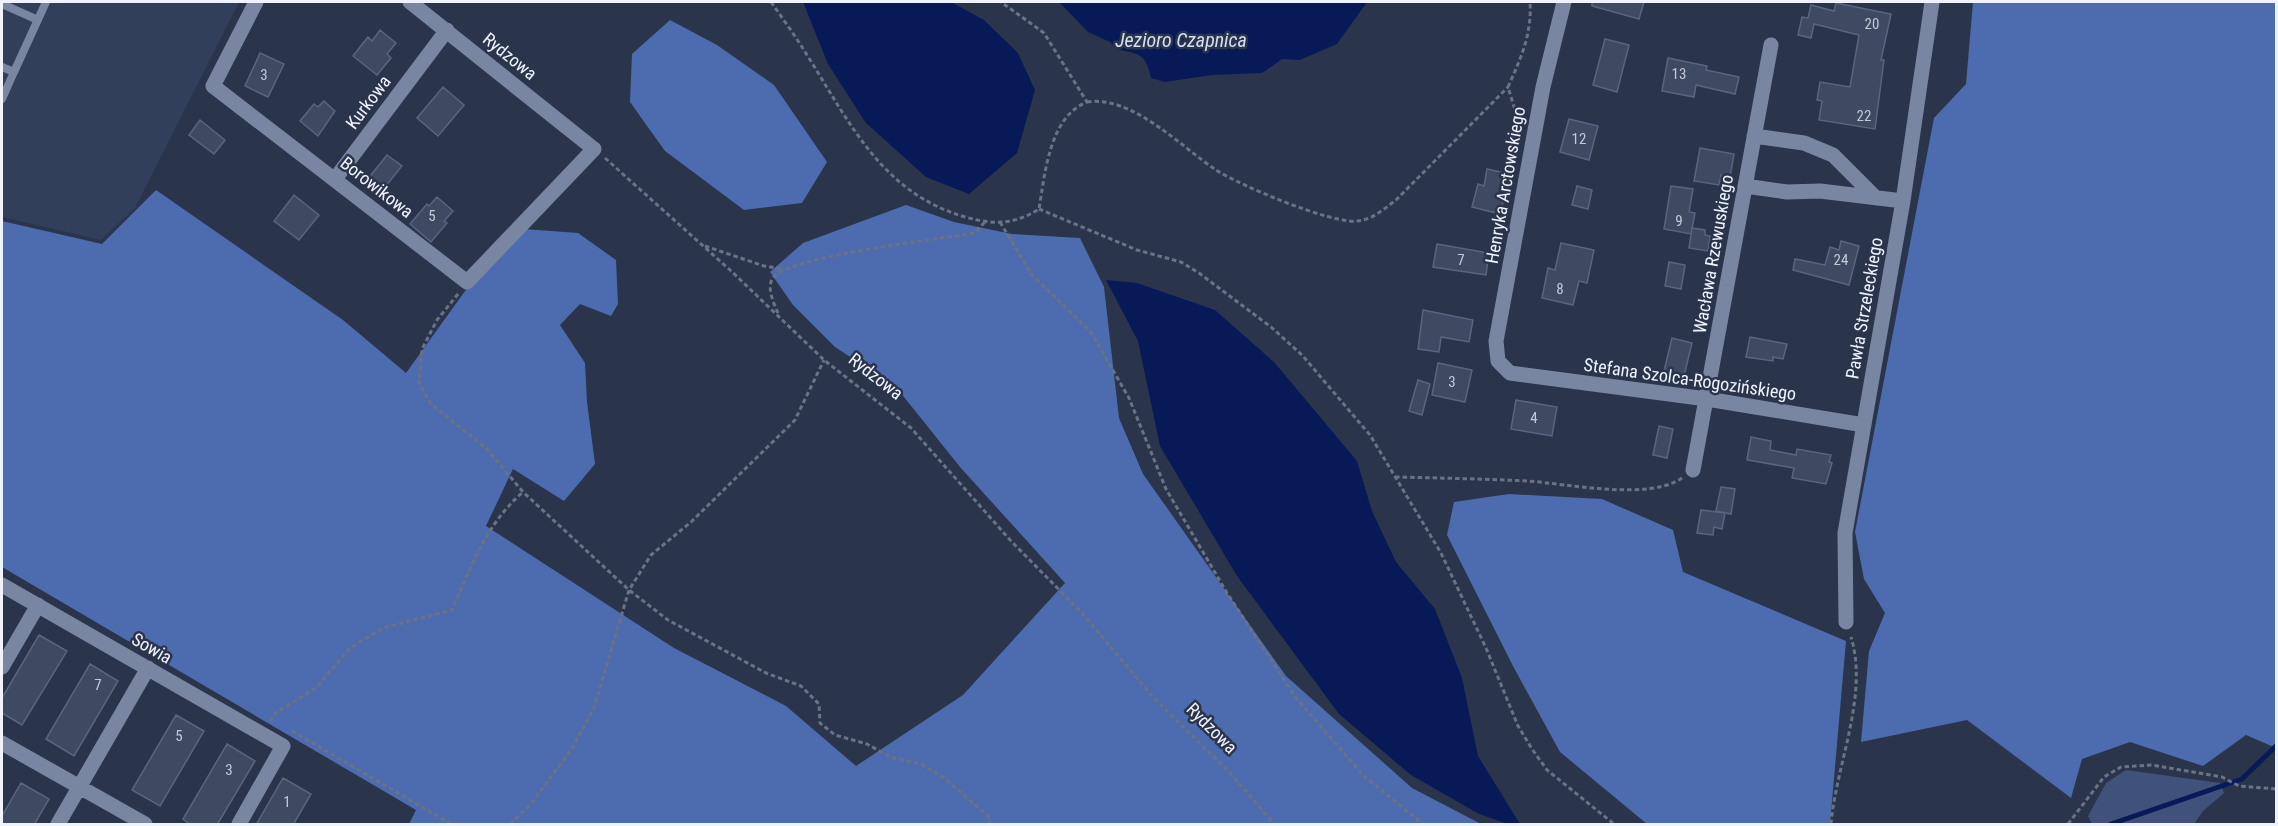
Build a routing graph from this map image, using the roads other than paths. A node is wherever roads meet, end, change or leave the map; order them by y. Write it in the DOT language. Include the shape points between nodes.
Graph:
graph roads {
  1 [pos="46,2"];
  2 [pos="256,2"];
  3 [pos="410,2"];
  4 [pos="1564,2"];
  5 [pos="1932,2"];
  6 [pos="2,4"];
  7 [pos="38,20"];
  8 [pos="447,30"];
  9 [pos="1771,45"];
  10 [pos="2,67"];
  11 [pos="14,72"];
  12 [pos="2,99"];
  13 [pos="1754,136"];
  14 [pos="335,179"];
  15 [pos="1745,186"];
  16 [pos="1876,198"];
  17 [pos="1903,201"];
  18 [pos="467,282"];
  19 [pos="1510,373"];
  20 [pos="1707,399"];
  21 [pos="1864,425"];
  22 [pos="1694,470"];
  23 [pos="2,585"];
  24 [pos="38,605"];
  25 [pos="1845,622"];
  26 [pos="2,667"];
  27 [pos="148,668"];
  28 [pos="2,743"];
  29 [pos="79,787"];
  30 [pos="58,825"];
  31 [pos="145,825"];
  32 [pos="239,825"];
  1 -- 7 [label="lane"];
  2 -- 14 [label="street, Borowikowa" via="213,86"];
  3 -- 8 [label="street, Rydzowa"];
  4 -- 19 [label="street, Henryka Arctowskiego" via="1531,145 1496,341 1498,361"];
  5 -- 17 [label="street, Pawła Strzeleckiego"];
  6 -- 7 [label="lane"];
  7 -- 11 [label="lane"];
  8 -- 14 [label="street, Kurkowa"];
  8 -- 18 [label="street, Rydzowa" via="594,149"];
  9 -- 13 [label="street, Wacława Rzewuskiego"];
  10 -- 11 [label="lane"];
  11 -- 12 [label="lane"];
  13 -- 15 [label="street, Wacława Rzewuskiego"];
  13 -- 16 [label="street" via="1804,144 1833,155"];
  14 -- 18 [label="street, Borowikowa"];
  15 -- 16 [label="street"];
  15 -- 20 [label="street, Wacława Rzewuskiego"];
  16 -- 17 [label="street"];
  17 -- 21 [label="street, Pawła Strzeleckiego"];
  19 -- 20 [label="street, Stefana Szolca-Rogozińskiego"];
  20 -- 21 [label="street, Stefana Szolca-Rogozińskiego"];
  20 -- 22 [label="street, Wacława Rzewuskiego"];
  21 -- 25 [label="street, Pawła Strzeleckiego" via="1845,533"];
  23 -- 24 [label="street, Sowia"];
  24 -- 26 [label="street"];
  24 -- 27 [label="street, Sowia"];
  27 -- 29 [label="street"];
  27 -- 32 [label="street, Sowia" via="266,727 283,746"];
  28 -- 29 [label="street"];
  29 -- 30 [label="street"];
  29 -- 31 [label="street"];
}
